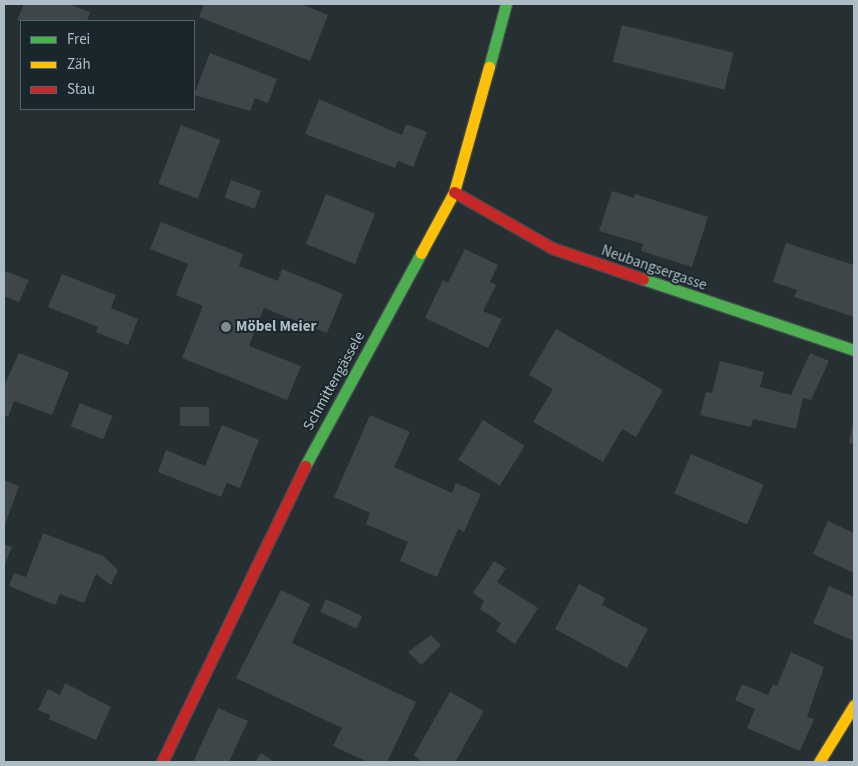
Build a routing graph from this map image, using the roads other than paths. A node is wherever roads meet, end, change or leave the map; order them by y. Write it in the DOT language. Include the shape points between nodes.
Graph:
graph roads {
  1 [pos="506,4"];
  2 [pos="454,192"];
  3 [pos="854,350"];
  4 [pos="854,704"];
  5 [pos="162,762"];
  6 [pos="818,762"];
  1 -- 2 [label="street, Schmittengässele"];
  2 -- 3 [label="street, Neubangsergasse" via="552,248"];
  2 -- 5 [label="street, Schmittengässele" via="301,472"];
  4 -- 6 [label="street"];
}
